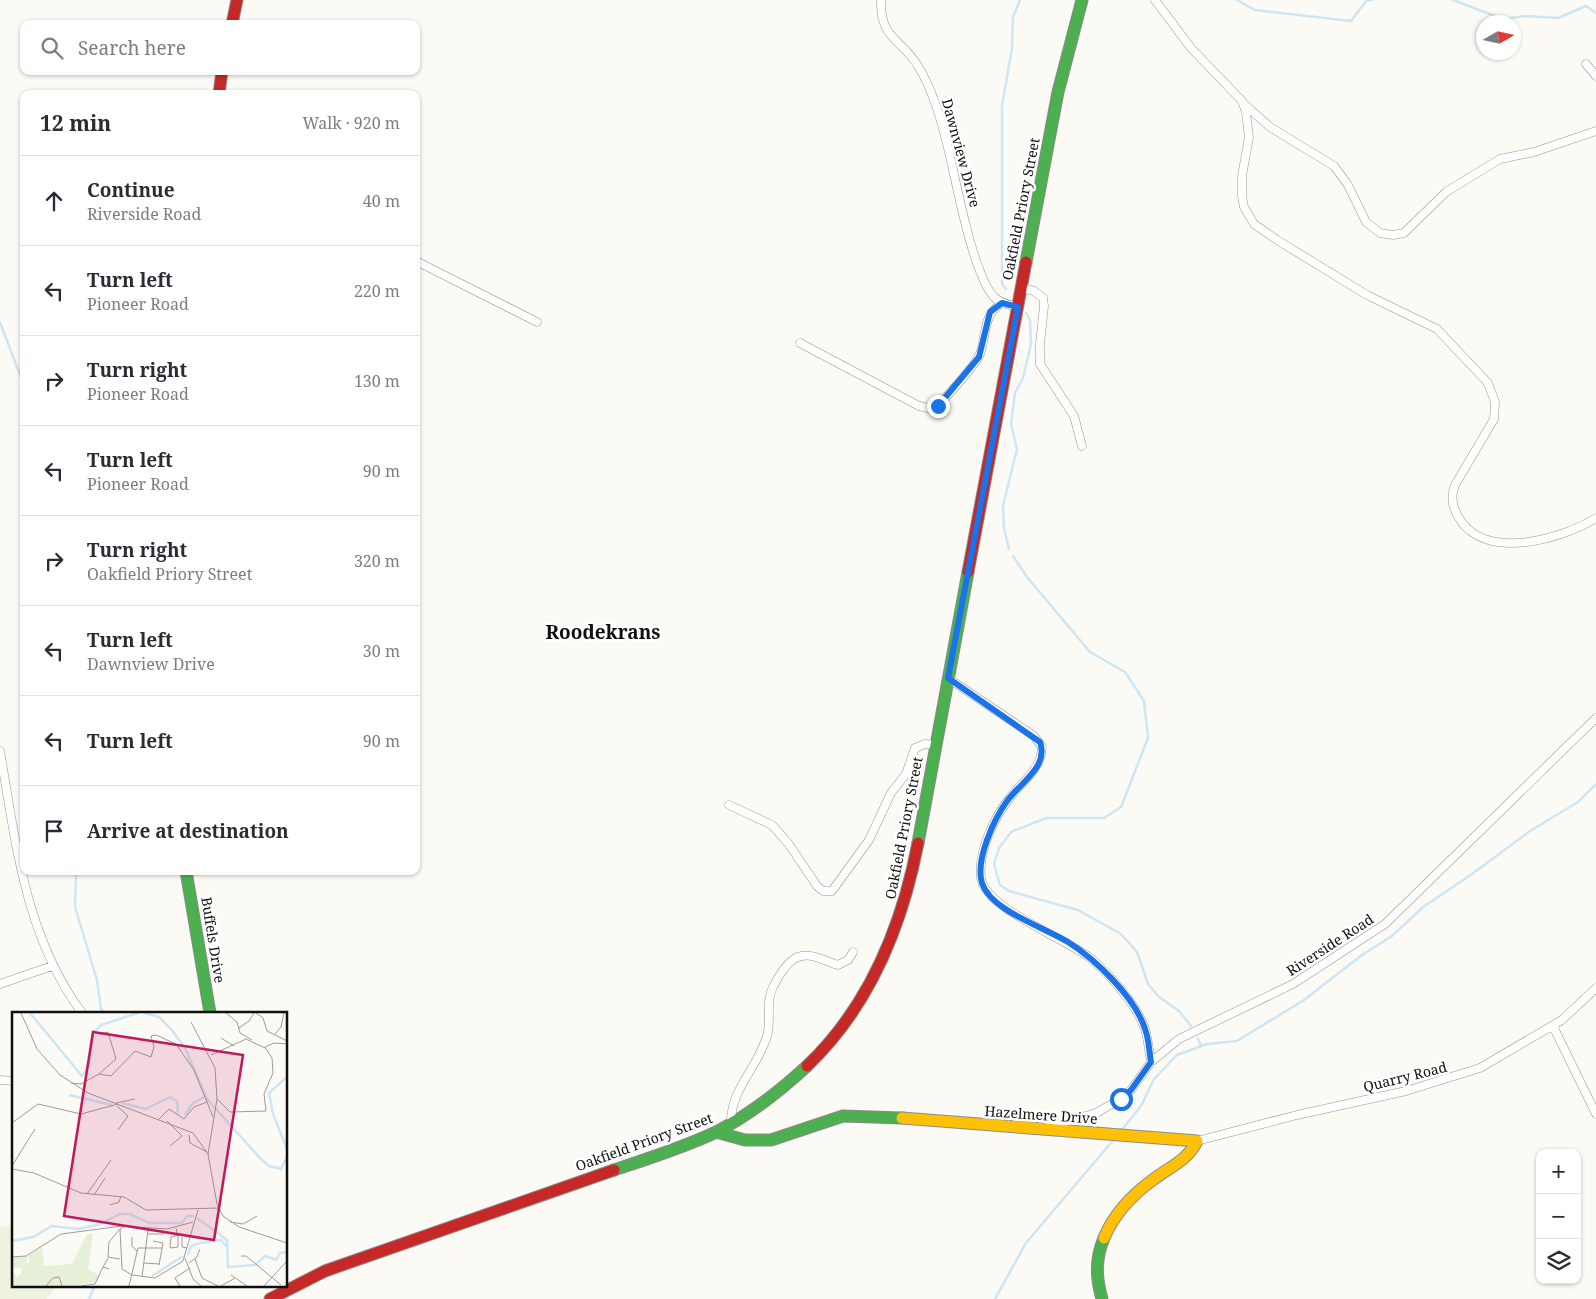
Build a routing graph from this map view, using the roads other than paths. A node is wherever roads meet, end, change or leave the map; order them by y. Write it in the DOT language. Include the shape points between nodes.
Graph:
graph roads {
  1 [pos="238,0"];
  2 [pos="881,0"];
  3 [pos="1082,0"];
  4 [pos="1155,0"];
  5 [pos="233,20"];
  6 [pos="1586,64"];
  7 [pos="221,75"];
  8 [pos="1596,76"];
  9 [pos="219,90"];
  10 [pos="1242,101"];
  11 [pos="1596,131"];
  12 [pos="420,263"];
  13 [pos="1021,288"];
  14 [pos="1002,303"];
  15 [pos="1018,307"];
  16 [pos="537,322"];
  17 [pos="800,342"];
  18 [pos="1082,446"];
  19 [pos="1596,518"];
  20 [pos="948,678"];
  21 [pos="1596,718"];
  22 [pos="936,745"];
  23 [pos="0,751"];
  24 [pos="729,805"];
  25 [pos="20,858"];
  26 [pos="23,875"];
  27 [pos="187,875"];
  28 [pos="853,952"];
  29 [pos="52,966"];
  30 [pos="0,984"];
  31 [pos="1596,988"];
  32 [pos="81,1012"];
  33 [pos="210,1012"];
  34 [pos="1553,1026"];
  35 [pos="1151,1062"];
  36 [pos="1596,1114"];
  37 [pos="731,1124"];
  38 [pos="1037,1130"];
  39 [pos="716,1132"];
  40 [pos="1197,1141"];
  41 [pos="273,1293"];
  42 [pos="1102,1299"];
  1 -- 5 [label="street"];
  2 -- 14 [label="street, Dawnview Drive" via="883,26 918,66 929,86 942,123 980,272 991,293"];
  3 -- 13 [label="street, Oakfield Priory Street" via="1058,92"];
  4 -- 10 [label="street" via="1191,48"];
  6 -- 8 [label="street"];
  7 -- 9 [label="street"];
  10 -- 11 [label="street" via="1270,127 1334,166 1348,185 1366,222 1380,233 1393,235 1404,233 1446,192 1500,159 1534,152"];
  10 -- 19 [label="street" via="1249,137 1242,196 1254,224 1367,295 1437,329 1488,383 1495,402 1494,419 1453,490 1452,502 1462,523 1490,540 1510,542 1555,537"];
  12 -- 16 [label="street"];
  13 -- 15 [label="street, Oakfield Priory Street"];
  13 -- 18 [label="street" via="1034,291 1043,298 1040,364 1074,416"];
  14 -- 15 [label="street"];
  14 -- 17 [label="street" via="990,312 979,357 932,409 919,406"];
  15 -- 20 [label="street, Oakfield Priory Street"];
  20 -- 22 [label="street, Oakfield Priory Street"];
  20 -- 35 [label="street" via="1034,736 1042,747 1034,771 1007,801 988,837 981,874 984,887 1003,907 1068,942 1096,964 1140,1018"];
  21 -- 35 [label="street, Riverside Road" via="1385,924 1293,984 1179,1039"];
  22 -- 24 [label="street" via="925,744 915,748 906,774 891,793 869,840 832,891 823,891 812,880 772,825"];
  22 -- 37 [label="street, Oakfield Priory Street" via="911,880 890,946 873,982 851,1016 804,1069 778,1093"];
  23 -- 25 [label="street"];
  26 -- 29 [label="street" via="37,927"];
  27 -- 33 [label="street, Buffels Drive"];
  28 -- 37 [label="street" via="848,960 838,964 802,955 784,969 769,999 767,1036 736,1094"];
  29 -- 30 [label="street"];
  29 -- 32 [label="street"];
  31 -- 34 [label="street, Quarry Road"];
  34 -- 36 [label="street"];
  34 -- 40 [label="street, Quarry Road" via="1480,1068 1455,1078"];
  35 -- 38 [label="street, Riverside Road" via="1131,1090 1108,1107"];
  37 -- 39 [label="street, Oakfield Priory Street"];
  38 -- 39 [label="street, Hazelmere Drive" via="864,1115 823,1120 771,1140 745,1140"];
  38 -- 40 [label="street, Hazelmere Drive"];
  39 -- 41 [label="street, Oakfield Priory Street" via="334,1268"];
  40 -- 42 [label="street" via="1189,1157 1142,1188 1109,1223 1096,1265"];
}
